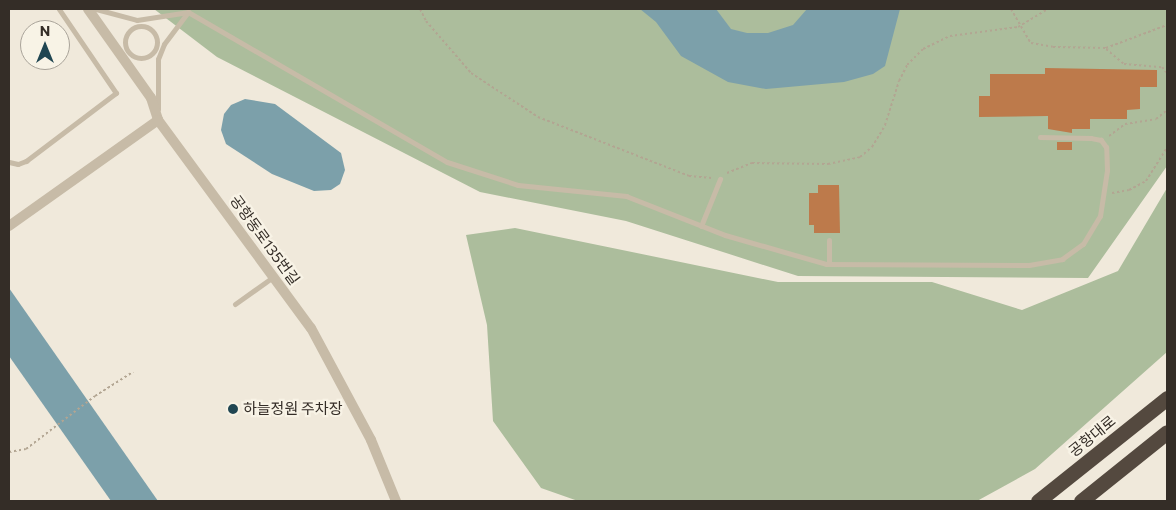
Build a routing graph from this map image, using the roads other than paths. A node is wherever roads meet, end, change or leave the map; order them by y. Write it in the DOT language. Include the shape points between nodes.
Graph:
graph roads {
  1 [pos="59,9"];
  2 [pos="88,9"];
  3 [pos="96,9"];
  4 [pos="188,12"];
  5 [pos="137,24"];
  6 [pos="155,49"];
  7 [pos="161,52"];
  8 [pos="125,54"];
  9 [pos="158,120"];
  10 [pos="1040,137"];
  11 [pos="9,162"];
  12 [pos="720,179"];
  13 [pos="9,226"];
  14 [pos="701,226"];
  15 [pos="829,240"];
  16 [pos="829,264"];
  17 [pos="273,277"];
  18 [pos="235,304"];
  19 [pos="1167,398"];
  20 [pos="1167,432"];
  21 [pos="396,501"];
  22 [pos="1038,501"];
  23 [pos="1081,501"];
  1 -- 11 [label="lane" via="116,93 26,161 18,164"];
  2 -- 8 [label="street, 공항동로135번길"];
  3 -- 5 [label="lane"];
  4 -- 5 [label="lane"];
  4 -- 7 [label="lane"];
  4 -- 14 [label="lane" via="447,162 518,185 626,196"];
  5 -- 6 [label="lane" via="155,34"];
  5 -- 8 [label="lane" via="126,37"];
  6 -- 7 [label="lane"];
  6 -- 8 [label="lane" via="142,57"];
  7 -- 9 [label="lane"];
  8 -- 9 [label="street, 공항동로135번길" via="151,98"];
  9 -- 13 [label="street"];
  9 -- 17 [label="street, 공항동로135번길"];
  10 -- 16 [label="lane" via="1091,138 1103,144 1107,156 1100,216 1091,234 1074,252 1053,263"];
  12 -- 14 [label="lane"];
  14 -- 16 [label="lane" via="791,256"];
  15 -- 16 [label="lane"];
  17 -- 18 [label="lane"];
  17 -- 21 [label="street, 공항동로135번길" via="311,328 345,387"];
  19 -- 22 [label="highway, 공항대로"];
  20 -- 23 [label="highway"];
}
